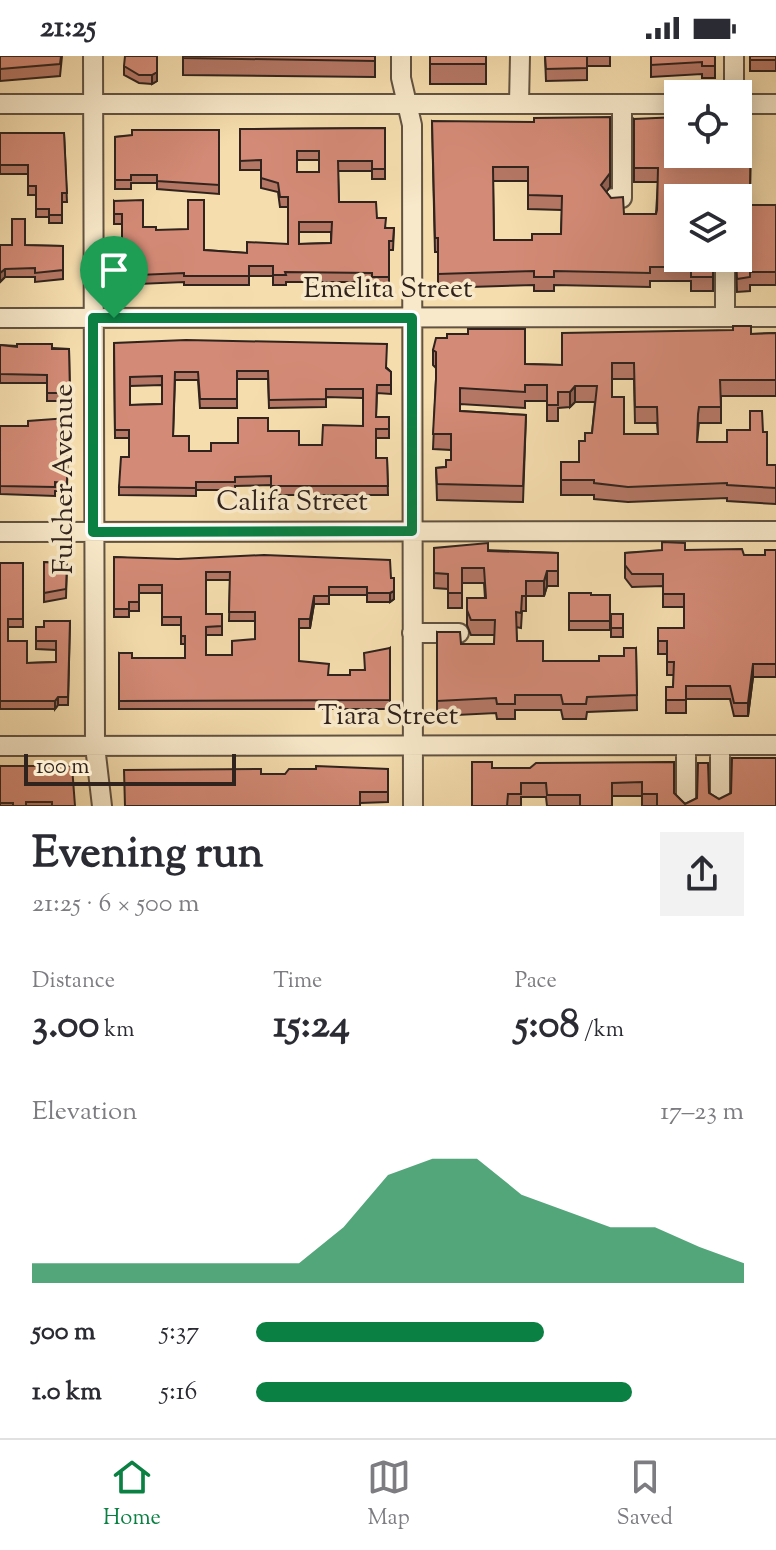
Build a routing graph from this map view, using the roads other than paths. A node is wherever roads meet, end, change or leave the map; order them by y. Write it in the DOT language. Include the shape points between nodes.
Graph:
graph roads {
  1 [pos="93,56"];
  2 [pos="401,56"];
  3 [pos="520,56"];
  4 [pos="734,56"];
  5 [pos="734,80"];
  6 [pos="406,103"];
  7 [pos="519,103"];
  8 [pos="0,104"];
  9 [pos="93,104"];
  10 [pos="622,104"];
  11 [pos="664,104"];
  12 [pos="752,104"];
  13 [pos="776,104"];
  14 [pos="613,198"];
  15 [pos="722,272"];
  16 [pos="723,317"];
  17 [pos="776,317"];
  18 [pos="0,318"];
  19 [pos="93,318"];
  20 [pos="412,318"];
  21 [pos="412,531"];
  22 [pos="776,531"];
  23 [pos="0,532"];
  24 [pos="93,532"];
  25 [pos="412,633"];
  26 [pos="459,633"];
  27 [pos="686,745"];
  28 [pos="720,745"];
  29 [pos="776,745"];
  30 [pos="0,746"];
  31 [pos="95,746"];
  32 [pos="412,746"];
  33 [pos="720,801"];
  34 [pos="102,806"];
  35 [pos="413,806"];
  36 [pos="686,806"];
  1 -- 9 [label="street, Fulcher Avenue"];
  2 -- 6 [label="street"];
  3 -- 7 [label="street"];
  4 -- 5 [label="street"];
  6 -- 7 [label="street"];
  6 -- 9 [label="street"];
  6 -- 20 [label="street" via="412,125"];
  7 -- 10 [label="street"];
  8 -- 9 [label="street"];
  9 -- 19 [label="street, Fulcher Avenue"];
  10 -- 11 [label="street"];
  10 -- 14 [label="street" via="622,198"];
  12 -- 13 [label="street"];
  15 -- 16 [label="street"];
  16 -- 17 [label="street, Emelita Street"];
  16 -- 20 [label="street, Emelita Street"];
  18 -- 19 [label="street, Emelita Street"];
  19 -- 20 [label="street, Emelita Street"];
  19 -- 24 [label="street, Fulcher Avenue"];
  20 -- 21 [label="street"];
  21 -- 22 [label="street, Califa Street"];
  21 -- 24 [label="street, Califa Street"];
  21 -- 25 [label="street"];
  23 -- 24 [label="street, Califa Street"];
  24 -- 31 [label="street, Fulcher Avenue"];
  25 -- 26 [label="street"];
  25 -- 32 [label="street"];
  27 -- 28 [label="street, Tiara Street"];
  27 -- 32 [label="street, Tiara Street"];
  27 -- 36 [label="street"];
  28 -- 29 [label="street, Tiara Street"];
  28 -- 33 [label="street"];
  30 -- 31 [label="street, Tiara Street"];
  31 -- 32 [label="street, Tiara Street"];
  31 -- 34 [label="street, Fulcher Avenue"];
  32 -- 35 [label="street"];
}
